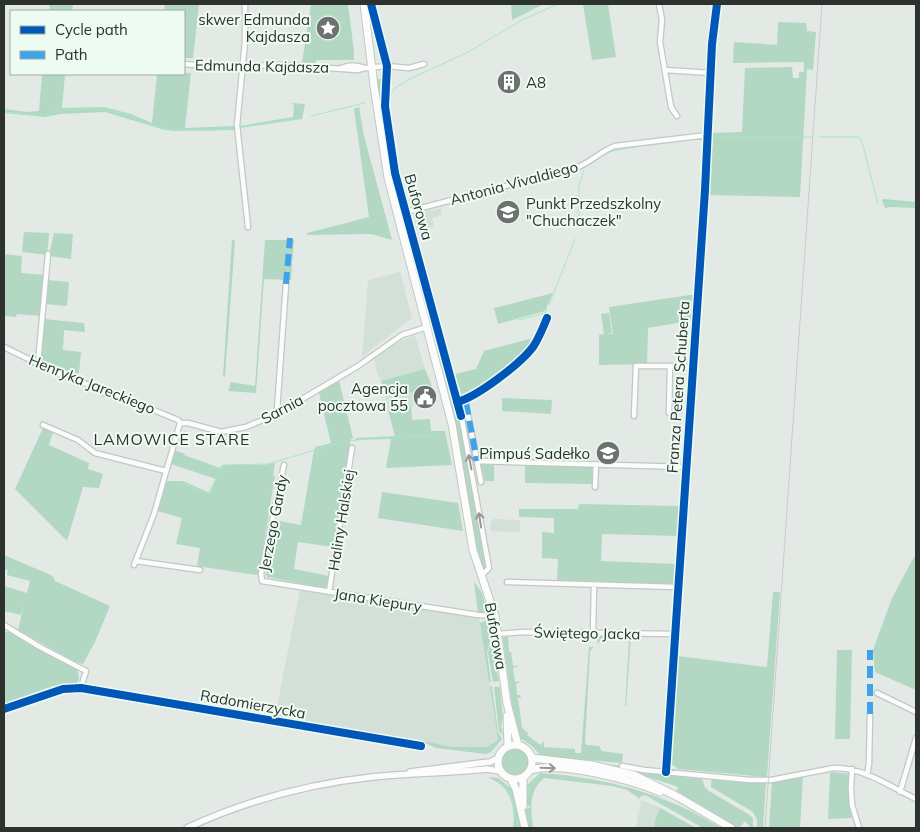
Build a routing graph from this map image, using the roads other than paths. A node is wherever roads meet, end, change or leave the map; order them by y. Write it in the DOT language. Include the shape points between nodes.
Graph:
graph roads {
  1 [pos="244,4"];
  2 [pos="364,4"];
  3 [pos="371,4"];
  4 [pos="659,4"];
  5 [pos="717,4"];
  6 [pos="185,64"];
  7 [pos="424,64"];
  8 [pos="242,65"];
  9 [pos="387,66"];
  10 [pos="368,67"];
  11 [pos="665,70"];
  12 [pos="711,72"];
  13 [pos="677,116"];
  14 [pos="708,135"];
  15 [pos="406,212"];
  16 [pos="248,227"];
  17 [pos="48,254"];
  18 [pos="286,284"];
  19 [pos="546,318"];
  20 [pos="427,326"];
  21 [pos="4,347"];
  22 [pos="38,363"];
  23 [pos="670,366"];
  24 [pos="692,368"];
  25 [pos="466,400"];
  26 [pos="457,402"];
  27 [pos="279,413"];
  28 [pos="669,413"];
  29 [pos="634,416"];
  30 [pos="180,423"];
  31 [pos="43,425"];
  32 [pos="352,448"];
  33 [pos="477,461"];
  34 [pos="596,464"];
  35 [pos="284,465"];
  36 [pos="686,467"];
  37 [pos="166,471"];
  38 [pos="481,482"];
  39 [pos="595,487"];
  40 [pos="200,570"];
  41 [pos="479,572"];
  42 [pos="262,581"];
  43 [pos="507,582"];
  44 [pos="594,585"];
  45 [pos="676,587"];
  46 [pos="329,592"];
  47 [pos="495,616"];
  48 [pos="4,624"];
  49 [pos="593,633"];
  50 [pos="498,634"];
  51 [pos="676,634"];
  52 [pos="81,688"];
  53 [pos="877,693"];
  54 [pos="507,703"];
  55 [pos="4,709"];
  56 [pos="916,712"];
  57 [pos="870,714"];
  58 [pos="916,738"];
  59 [pos="518,745"];
  60 [pos="421,746"];
  61 [pos="508,746"];
  62 [pos="498,758"];
  63 [pos="532,758"];
  64 [pos="622,766"];
  65 [pos="852,769"];
  66 [pos="531,770"];
  67 [pos="500,771"];
  68 [pos="666,772"];
  69 [pos="867,775"];
  70 [pos="379,776"];
  71 [pos="523,778"];
  72 [pos="511,779"];
  73 [pos="900,792"];
  74 [pos="916,799"];
  75 [pos="704,812"];
  76 [pos="523,817"];
  77 [pos="187,828"];
  78 [pos="525,828"];
  79 [pos="731,828"];
  80 [pos="858,828"];
  1 -- 8 [label="street"];
  2 -- 10 [label="main road, Buforowa"];
  3 -- 9 [label="street, Buforowa"];
  4 -- 11 [label="street"];
  5 -- 12 [label="street, Franza Petera Schuberta"];
  6 -- 8 [label="street, Edmunda Kajdasza"];
  7 -- 9 [label="street, Edmunda Kajdasza" via="409,68"];
  8 -- 10 [label="street, Edmunda Kajdasza"];
  8 -- 16 [label="street" via="237,125"];
  9 -- 10 [label="street, Edmunda Kajdasza"];
  9 -- 15 [label="street, Buforowa" via="385,114"];
  10 -- 20 [label="main road, Buforowa" via="388,178"];
  11 -- 12 [label="street"];
  11 -- 13 [label="street" via="671,107"];
  12 -- 14 [label="street, Franza Petera Schuberta"];
  14 -- 15 [label="street, Antonia Vivaldiego" via="615,146 578,167"];
  14 -- 24 [label="street, Franza Petera Schuberta"];
  15 -- 26 [label="street, Buforowa"];
  17 -- 22 [label="street"];
  18 -- 27 [label="street"];
  19 -- 25 [label="street" via="536,341 523,358"];
  20 -- 27 [label="street, Sarnia" via="402,334 358,366"];
  20 -- 41 [label="main road, Buforowa" via="454,434"];
  21 -- 22 [label="street, Henryka Jareckiego"];
  22 -- 30 [label="street, Henryka Jareckiego"];
  23 -- 24 [label="street"];
  23 -- 28 [label="street"];
  23 -- 29 [label="street" via="636,366"];
  24 -- 36 [label="street, Franza Petera Schuberta"];
  25 -- 26 [label="street"];
  25 -- 33 [label="street"];
  41 -- 26 [label="street, Buforowa, one-way" via="484,573 489,568"];
  27 -- 30 [label="street, Sarnia" via="246,428 230,431"];
  30 -- 37 [label="street"];
  31 -- 37 [label="street" via="78,440 95,453"];
  32 -- 46 [label="street, Haliny Halskiej"];
  33 -- 34 [label="street"];
  33 -- 38 [label="street"];
  34 -- 36 [label="street"];
  34 -- 39 [label="street"];
  35 -- 42 [label="street, Jerzego Gardy"];
  36 -- 51 [label="street, Franza Petera Schuberta"];
  37 -- 40 [label="street" via="135,563"];
  41 -- 47 [label="main road, Buforowa"];
  42 -- 46 [label="street, Jana Kiepury"];
  43 -- 44 [label="street"];
  44 -- 45 [label="street"];
  44 -- 49 [label="street"];
  46 -- 47 [label="street, Jana Kiepury"];
  47 -- 50 [label="main road, Buforowa"];
  48 -- 52 [label="street" via="85,673"];
  49 -- 50 [label="street, Świętego Jacka"];
  49 -- 51 [label="street, Świętego Jacka"];
  50 -- 54 [label="main road, Buforowa"];
  51 -- 68 [label="street, Franza Petera Schuberta"];
  52 -- 55 [label="street, Radomierzycka" via="63,688"];
  52 -- 60 [label="street, Radomierzycka"];
  53 -- 56 [label="street"];
  54 -- 59 [label="main road, Buforowa"];
  54 -- 61 [label="main road, Buforowa"];
  57 -- 69 [label="street"];
  58 -- 73 [label="street"];
  59 -- 61 [label="main road"];
  59 -- 63 [label="main road"];
  61 -- 62 [label="main road"];
  62 -- 67 [label="main road"];
  62 -- 70 [label="street" via="477,764"];
  63 -- 66 [label="main road"];
  63 -- 75 [label="main road" via="627,773"];
  64 -- 68 [label="street"];
  65 -- 68 [label="street" via="834,768 771,780"];
  65 -- 69 [label="street"];
  65 -- 80 [label="street" via="852,805"];
  66 -- 71 [label="main road"];
  66 -- 75 [label="main road, one-way" via="565,769 626,780"];
  67 -- 70 [label="street" via="486,769"];
  67 -- 72 [label="main road"];
  69 -- 73 [label="street"];
  70 -- 77 [label="street" via="287,792"];
  71 -- 72 [label="main road"];
  71 -- 76 [label="main road"];
  72 -- 76 [label="main road"];
  73 -- 74 [label="street"];
  75 -- 79 [label="main road"];
  76 -- 78 [label="main road"];
}
